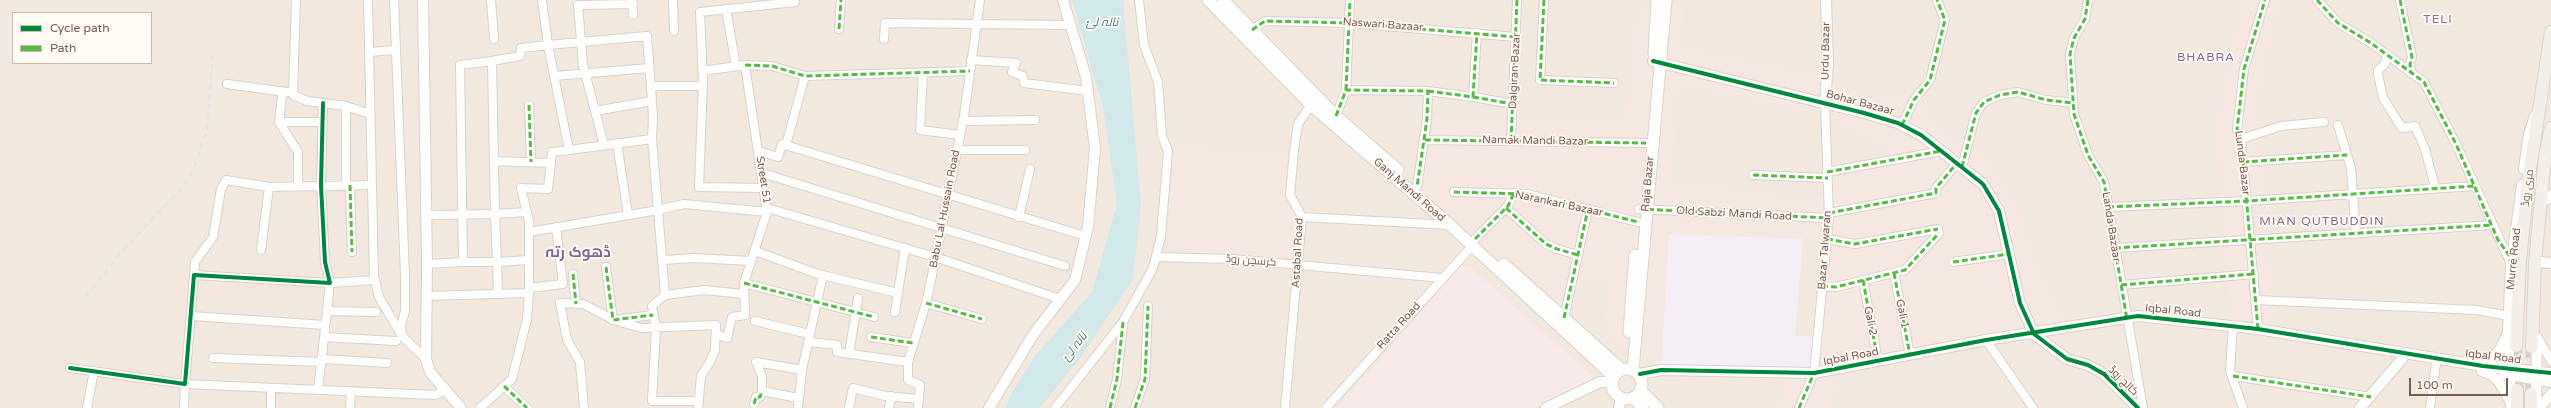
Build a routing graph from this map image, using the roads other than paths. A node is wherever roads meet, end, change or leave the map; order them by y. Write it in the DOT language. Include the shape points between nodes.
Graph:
graph roads {
  1 [pos="296,0"];
  2 [pos="368,0"];
  3 [pos="394,0"];
  4 [pos="423,0"];
  5 [pos="491,0"];
  6 [pos="542,0"];
  7 [pos="673,0"];
  8 [pos="840,0"];
  9 [pos="980,0"];
  10 [pos="1063,0"];
  11 [pos="1139,0"];
  12 [pos="1208,0"];
  13 [pos="1223,0"];
  14 [pos="1350,0"];
  15 [pos="1518,0"];
  16 [pos="1544,0"];
  17 [pos="1657,0"];
  18 [pos="1666,0"];
  19 [pos="1826,0"];
  20 [pos="1937,0"];
  21 [pos="2088,0"];
  22 [pos="2265,0"];
  23 [pos="2317,0"];
  24 [pos="2400,0"];
  25 [pos="632,2"];
  26 [pos="795,2"];
  27 [pos="726,8"];
  28 [pos="633,14"];
  29 [pos="1350,23"];
  30 [pos="1070,25"];
  31 [pos="976,26"];
  32 [pos="839,29"];
  33 [pos="1252,30"];
  34 [pos="674,31"];
  35 [pos="2551,32"];
  36 [pos="1477,33"];
  37 [pos="1516,37"];
  38 [pos="494,39"];
  39 [pos="884,39"];
  40 [pos="581,41"];
  41 [pos="548,46"];
  42 [pos="396,50"];
  43 [pos="369,52"];
  44 [pos="2388,55"];
  45 [pos="972,60"];
  46 [pos="492,61"];
  47 [pos="1656,62"];
  48 [pos="745,65"];
  49 [pos="736,66"];
  50 [pos="649,68"];
  51 [pos="702,71"];
  52 [pos="970,71"];
  53 [pos="923,72"];
  54 [pos="585,73"];
  55 [pos="2411,73"];
  56 [pos="554,76"];
  57 [pos="805,76"];
  58 [pos="1614,83"];
  59 [pos="228,84"];
  60 [pos="651,86"];
  61 [pos="702,86"];
  62 [pos="1346,90"];
  63 [pos="289,91"];
  64 [pos="1088,91"];
  65 [pos="1428,91"];
  66 [pos="1473,97"];
  67 [pos="652,101"];
  68 [pos="324,103"];
  69 [pos="1824,103"];
  70 [pos="2073,103"];
  71 [pos="1513,104"];
  72 [pos="529,105"];
  73 [pos="1311,105"];
  74 [pos="346,106"];
  75 [pos="2537,111"];
  76 [pos="595,112"];
  77 [pos="370,114"];
  78 [pos="1334,119"];
  79 [pos="1035,120"];
  80 [pos="963,121"];
  81 [pos="279,122"];
  82 [pos="322,122"];
  83 [pos="2324,122"];
  84 [pos="1902,125"];
  85 [pos="2338,126"];
  86 [pos="2551,128"];
  87 [pos="960,136"];
  88 [pos="2240,138"];
  89 [pos="652,139"];
  90 [pos="1425,140"];
  91 [pos="1511,141"];
  92 [pos="1646,142"];
  93 [pos="617,143"];
  94 [pos="604,145"];
  95 [pos="786,145"];
  96 [pos="569,150"];
  97 [pos="956,150"];
  98 [pos="1025,150"];
  99 [pos="758,151"];
  100 [pos="1942,151"];
  101 [pos="2347,155"];
  102 [pos="2551,156"];
  103 [pos="495,162"];
  104 [pos="532,162"];
  105 [pos="2243,162"];
  106 [pos="551,163"];
  107 [pos="1959,165"];
  108 [pos="1030,169"];
  109 [pos="762,173"];
  110 [pos="1753,175"];
  111 [pos="1827,175"];
  112 [pos="321,185"];
  113 [pos="348,185"];
  114 [pos="372,185"];
  115 [pos="298,186"];
  116 [pos="2475,186"];
  117 [pos="269,187"];
  118 [pos="1417,187"];
  119 [pos="2435,187"];
  120 [pos="764,188"];
  121 [pos="1454,192"];
  122 [pos="1514,193"];
  123 [pos="2353,193"];
  124 [pos="947,194"];
  125 [pos="2549,197"];
  126 [pos="2247,201"];
  127 [pos="2108,207"];
  128 [pos="1506,208"];
  129 [pos="1588,209"];
  130 [pos="658,210"];
  131 [pos="767,210"];
  132 [pos="1643,210"];
  133 [pos="527,212"];
  134 [pos="426,214"];
  135 [pos="463,214"];
  136 [pos="495,214"];
  137 [pos="628,215"];
  138 [pos="1829,216"];
  139 [pos="1019,217"];
  140 [pos="1302,217"];
  141 [pos="1638,222"];
  142 [pos="1450,225"];
  143 [pos="2492,225"];
  144 [pos="556,227"];
  145 [pos="940,229"];
  146 [pos="529,232"];
  147 [pos="2356,234"];
  148 [pos="1085,236"];
  149 [pos="1827,239"];
  150 [pos="2250,240"];
  151 [pos="1474,242"];
  152 [pos="906,248"];
  153 [pos="2115,248"];
  154 [pos="261,250"];
  155 [pos="755,251"];
  156 [pos="352,252"];
  157 [pos="2009,254"];
  158 [pos="1578,255"];
  159 [pos="935,257"];
  160 [pos="1156,257"];
  161 [pos="529,260"];
  162 [pos="662,260"];
  163 [pos="751,261"];
  164 [pos="463,262"];
  165 [pos="496,262"];
  166 [pos="1953,262"];
  167 [pos="2546,262"];
  168 [pos="427,264"];
  169 [pos="1298,264"];
  170 [pos="1064,266"];
  171 [pos="2511,266"];
  172 [pos="606,267"];
  173 [pos="1894,273"];
  174 [pos="573,274"];
  175 [pos="2254,274"];
  176 [pos="194,275"];
  177 [pos="823,275"];
  178 [pos="1442,278"];
  179 [pos="375,280"];
  180 [pos="1863,280"];
  181 [pos="330,283"];
  182 [pos="744,283"];
  183 [pos="2121,285"];
  184 [pos="1822,286"];
  185 [pos="529,290"];
  186 [pos="898,293"];
  187 [pos="498,294"];
  188 [pos="744,294"];
  189 [pos="665,295"];
  190 [pos="426,296"];
  191 [pos="858,298"];
  192 [pos="1060,300"];
  193 [pos="2256,300"];
  194 [pos="926,303"];
  195 [pos="576,304"];
  196 [pos="816,304"];
  197 [pos="1148,306"];
  198 [pos="327,312"];
  199 [pos="376,312"];
  200 [pos="895,312"];
  201 [pos="856,313"];
  202 [pos="653,315"];
  203 [pos="191,316"];
  204 [pos="2509,316"];
  205 [pos="874,317"];
  206 [pos="1564,318"];
  207 [pos="982,319"];
  208 [pos="613,320"];
  209 [pos="2126,320"];
  210 [pos="754,321"];
  211 [pos="1123,322"];
  212 [pos="325,325"];
  213 [pos="716,325"];
  214 [pos="730,325"];
  215 [pos="656,328"];
  216 [pos="2233,329"];
  217 [pos="2258,329"];
  218 [pos="2508,332"];
  219 [pos="716,334"];
  220 [pos="2034,334"];
  221 [pos="2537,335"];
  222 [pos="324,337"];
  223 [pos="871,337"];
  224 [pos="399,338"];
  225 [pos="809,338"];
  226 [pos="1986,340"];
  227 [pos="913,343"];
  228 [pos="2516,346"];
  229 [pos="2532,347"];
  230 [pos="849,354"];
  231 [pos="1910,355"];
  232 [pos="2402,356"];
  233 [pos="213,358"];
  234 [pos="426,359"];
  235 [pos="321,361"];
  236 [pos="1878,361"];
  237 [pos="2551,361"];
  238 [pos="908,362"];
  239 [pos="387,363"];
  240 [pos="2436,363"];
  241 [pos="70,368"];
  242 [pos="2482,368"];
  243 [pos="802,370"];
  244 [pos="94,371"];
  245 [pos="2510,372"];
  246 [pos="1624,373"];
  247 [pos="1814,373"];
  248 [pos="2551,373"];
  249 [pos="2538,375"];
  250 [pos="2232,376"];
  251 [pos="2551,382"];
  252 [pos="185,384"];
  253 [pos="504,386"];
  254 [pos="271,388"];
  255 [pos="318,390"];
  256 [pos="446,390"];
  257 [pos="2517,390"];
  258 [pos="762,391"];
  259 [pos="351,392"];
  260 [pos="1637,394"];
  261 [pos="2531,394"];
  262 [pos="2551,394"];
  263 [pos="891,396"];
  264 [pos="2371,397"];
  265 [pos="798,398"];
  266 [pos="1620,403"];
  267 [pos="754,404"];
  268 [pos="919,404"];
  269 [pos="699,406"];
  270 [pos="2513,406"];
  271 [pos="87,408"];
  272 [pos="184,408"];
  273 [pos="271,408"];
  274 [pos="350,408"];
  275 [pos="461,408"];
  276 [pos="480,408"];
  277 [pos="527,408"];
  278 [pos="584,408"];
  279 [pos="798,408"];
  280 [pos="849,408"];
  281 [pos="889,408"];
  282 [pos="989,408"];
  283 [pos="1056,408"];
  284 [pos="1110,408"];
  285 [pos="1135,408"];
  286 [pos="1285,408"];
  287 [pos="1326,408"];
  288 [pos="1546,408"];
  289 [pos="1643,408"];
  290 [pos="1658,408"];
  291 [pos="1799,408"];
  292 [pos="2033,408"];
  293 [pos="2138,408"];
  294 [pos="2143,408"];
  295 [pos="2243,408"];
  296 [pos="2360,408"];
  297 [pos="2430,408"];
  298 [pos="2531,408"];
  299 [pos="2538,408"];
  1 -- 63 [label="street"];
  2 -- 43 [label="street"];
  3 -- 42 [label="street"];
  4 -- 134 [label="street"];
  5 -- 38 [label="street"];
  6 -- 41 [label="street"];
  7 -- 34 [label="street"];
  8 -- 32 [label="street"];
  9 -- 31 [label="street, Babu Lal Hussain Road"];
  10 -- 30 [label="street"];
  11 -- 160 [label="street" via="1144,45 1158,82 1162,136 1168,151 1161,236"];
  12 -- 73 [label="main road, Ganj Mandi Road"];
  13 -- 33 [label="main road, Ganj Mandi Road"];
  14 -- 29 [label="street"];
  15 -- 37 [label="street, Dalgiran Bazar"];
  16 -- 58 [label="street" via="1540,80"];
  17 -- 47 [label="main road"];
  18 -- 47 [label="main road, Raja Bazar"];
  19 -- 69 [label="street, Urdu Bazar" via="1828,63"];
  20 -- 84 [label="street" via="1945,20 1930,80 1914,100"];
  21 -- 70 [label="street, Landa Bazaar" via="2085,19 2071,45"];
  22 -- 88 [label="street, Lunda Bazar" via="2244,69 2237,119"];
  23 -- 44 [label="street" via="2338,23"];
  24 -- 55 [label="street" via="2412,57"];
  25 -- 28 [label="street"];
  25 -- 40 [label="street" via="578,5"];
  26 -- 27 [label="street"];
  27 -- 49 [label="street"];
  27 -- 51 [label="street" via="700,12"];
  29 -- 33 [label="street, Naswari Bazaar" via="1265,21"];
  29 -- 36 [label="street, Naswari Bazaar"];
  29 -- 62 [label="street"];
  30 -- 31 [label="street"];
  30 -- 64 [label="street"];
  31 -- 39 [label="street" via="885,23"];
  31 -- 45 [label="street, Babu Lal Hussain Road"];
  33 -- 78 [label="main road, Ganj Mandi Road"];
  35 -- 75 [label="main road, مری روڈ"];
  36 -- 37 [label="street, Naswari Bazaar"];
  36 -- 66 [label="street"];
  37 -- 71 [label="street, Dalgiran Bazar"];
  40 -- 41 [label="street"];
  40 -- 50 [label="street" via="647,36"];
  40 -- 54 [label="street"];
  41 -- 46 [label="street" via="521,48 520,56"];
  41 -- 56 [label="street"];
  42 -- 43 [label="street"];
  42 -- 224 [label="street" via="405,275 405,311"];
  43 -- 77 [label="street"];
  44 -- 55 [label="street"];
  44 -- 119 [label="street" via="2385,64 2378,70 2383,98 2402,128 2415,126 2426,149"];
  45 -- 52 [label="street, Babu Lal Hussain Road"];
  45 -- 64 [label="street" via="1016,63 1012,72 1023,76 1024,83"];
  46 -- 103 [label="street"];
  46 -- 135 [label="street" via="460,65"];
  47 -- 69 [label="street, Bohar Bazaar"];
  47 -- 92 [label="main road"];
  47 -- 132 [label="main road, Raja Bazar"];
  48 -- 49 [label="street"];
  48 -- 57 [label="street" via="772,66"];
  48 -- 99 [label="street, Street 51"];
  49 -- 51 [label="street"];
  50 -- 54 [label="street"];
  50 -- 60 [label="street"];
  51 -- 61 [label="street"];
  52 -- 53 [label="street"];
  52 -- 80 [label="street, Babu Lal Hussain Road"];
  53 -- 57 [label="street"];
  53 -- 87 [label="street" via="920,130"];
  54 -- 56 [label="street"];
  54 -- 76 [label="street"];
  55 -- 116 [label="street" via="2424,82"];
  56 -- 96 [label="street"];
  57 -- 95 [label="street"];
  59 -- 63 [label="street"];
  60 -- 61 [label="street"];
  60 -- 67 [label="street"];
  61 -- 120 [label="street" via="699,187"];
  62 -- 65 [label="street"];
  62 -- 78 [label="street"];
  63 -- 68 [label="street" via="297,98"];
  63 -- 81 [label="street" via="282,96"];
  64 -- 148 [label="street" via="1095,148"];
  65 -- 66 [label="street"];
  65 -- 90 [label="street"];
  66 -- 71 [label="street"];
  67 -- 76 [label="street"];
  67 -- 89 [label="street"];
  68 -- 74 [label="street"];
  68 -- 82 [label="street"];
  69 -- 84 [label="street, Bohar Bazaar"];
  69 -- 111 [label="street, Bazar Talwaran"];
  70 -- 107 [label="street" via="2046,100 2018,92 2000,95 1984,102 1976,113"];
  70 -- 127 [label="street, Landa Bazaar" via="2074,114 2088,155 2104,182"];
  71 -- 91 [label="street, Dalgiran Bazar"];
  72 -- 104 [label="street"];
  73 -- 78 [label="main road, Ganj Mandi Road"];
  73 -- 140 [label="street, Astabal Road" via="1298,124 1290,195"];
  74 -- 77 [label="street"];
  74 -- 113 [label="street"];
  75 -- 171 [label="street, Murre Road" via="2529,134"];
  75 -- 228 [label="main road, مری روڈ" via="2520,261"];
  76 -- 94 [label="street"];
  77 -- 114 [label="street"];
  78 -- 118 [label="main road, Ganj Mandi Road"];
  78 -- 142 [label="main road, Ganj Mandi Road"];
  79 -- 80 [label="street"];
  80 -- 87 [label="street, Babu Lal Hussain Road"];
  81 -- 82 [label="street"];
  81 -- 115 [label="street" via="298,152"];
  82 -- 112 [label="street"];
  83 -- 88 [label="street" via="2281,126"];
  84 -- 100 [label="street, Bohar Bazaar"];
  85 -- 101 [label="street"];
  86 -- 229 [label="main road, مری روڈ" via="2545,157 2535,256"];
  87 -- 97 [label="street, Babu Lal Hussain Road"];
  88 -- 105 [label="street, Lunda Bazar"];
  89 -- 93 [label="street"];
  89 -- 130 [label="street"];
  90 -- 91 [label="street, Namak Mandi Bazar"];
  90 -- 118 [label="street"];
  91 -- 92 [label="street, Namak Mandi Bazar"];
  92 -- 132 [label="main road"];
  93 -- 94 [label="street"];
  93 -- 137 [label="street"];
  94 -- 96 [label="street"];
  95 -- 99 [label="street" via="782,144 778,157"];
  95 -- 124 [label="street"];
  96 -- 106 [label="street" via="553,151"];
  97 -- 98 [label="street"];
  97 -- 124 [label="street, Babu Lal Hussain Road"];
  99 -- 109 [label="street, Street 51"];
  100 -- 107 [label="street, Bohar Bazaar"];
  100 -- 111 [label="street"];
  101 -- 105 [label="street"];
  101 -- 123 [label="street"];
  102 -- 125 [label="street"];
  103 -- 104 [label="street"];
  103 -- 136 [label="street"];
  104 -- 106 [label="street"];
  105 -- 126 [label="street, Lunda Bazar"];
  106 -- 133 [label="street" via="548,188 521,188"];
  107 -- 138 [label="street, Old Sabzi Mandi Road" via="1936,188 1936,193"];
  107 -- 157 [label="street, Bohar Bazaar" via="1983,184 1999,210"];
  108 -- 139 [label="street"];
  109 -- 120 [label="street, Street 51"];
  109 -- 145 [label="street"];
  110 -- 111 [label="street"];
  111 -- 138 [label="street, Bazar Talwaran"];
  112 -- 113 [label="street"];
  112 -- 115 [label="street"];
  112 -- 181 [label="street" via="325,262"];
  113 -- 114 [label="street"];
  113 -- 156 [label="street"];
  114 -- 179 [label="street"];
  115 -- 117 [label="street"];
  116 -- 119 [label="street"];
  116 -- 143 [label="street"];
  117 -- 154 [label="street"];
  117 -- 176 [label="street" via="226,180 221,189 213,236 196,262"];
  118 -- 151 [label="main road, Ganj Mandi Road"];
  119 -- 123 [label="street"];
  120 -- 131 [label="street, Street 51"];
  121 -- 122 [label="street, Narankari Bazaar"];
  122 -- 128 [label="street, Ratta Road"];
  122 -- 129 [label="street, Narankari Bazaar"];
  123 -- 126 [label="street"];
  123 -- 147 [label="street"];
  124 -- 139 [label="street"];
  124 -- 145 [label="street, Babu Lal Hussain Road"];
  125 -- 167 [label="street"];
  126 -- 127 [label="street"];
  126 -- 150 [label="street, Lunda Bazar"];
  127 -- 153 [label="street, Landa Bazaar"];
  128 -- 151 [label="street, Ratta Road"];
  128 -- 158 [label="street" via="1546,244 1557,250"];
  129 -- 141 [label="street, Narankari Bazaar"];
  129 -- 158 [label="street"];
  130 -- 131 [label="street" via="684,204"];
  130 -- 137 [label="street"];
  130 -- 162 [label="street"];
  131 -- 152 [label="street"];
  131 -- 155 [label="street, Street 51"];
  132 -- 138 [label="street, Old Sabzi Mandi Road"];
  132 -- 141 [label="main road"];
  132 -- 246 [label="main road, Raja Bazar"];
  133 -- 136 [label="street"];
  133 -- 146 [label="street"];
  134 -- 135 [label="street"];
  134 -- 168 [label="street"];
  135 -- 136 [label="street"];
  135 -- 164 [label="street"];
  136 -- 165 [label="street"];
  137 -- 144 [label="street"];
  138 -- 149 [label="street, Bazar Talwaran"];
  139 -- 148 [label="street"];
  140 -- 142 [label="street"];
  140 -- 169 [label="street, Astabal Road"];
  141 -- 246 [label="main road"];
  142 -- 151 [label="main road, Ganj Mandi Road"];
  143 -- 147 [label="street"];
  143 -- 171 [label="street" via="2509,255"];
  144 -- 146 [label="street"];
  144 -- 185 [label="street" via="563,284"];
  145 -- 159 [label="street, Babu Lal Hussain Road"];
  145 -- 170 [label="street"];
  146 -- 161 [label="street"];
  147 -- 150 [label="street"];
  148 -- 192 [label="street" via="1075,280"];
  149 -- 173 [label="street" via="1855,244 1938,231 1905,270"];
  149 -- 184 [label="street, Bazar Talwaran"];
  150 -- 153 [label="street"];
  150 -- 175 [label="street, Lunda Bazar"];
  151 -- 178 [label="street, Ratta Road"];
  151 -- 206 [label="main road, Ganj Mandi Road"];
  151 -- 246 [label="main road, Ganj Mandi Road"];
  152 -- 159 [label="street"];
  152 -- 186 [label="street"];
  153 -- 183 [label="street, Landa Bazaar"];
  155 -- 163 [label="street, Street 51"];
  155 -- 177 [label="street"];
  157 -- 166 [label="street"];
  157 -- 220 [label="street, Bohar Bazaar" via="2020,303"];
  158 -- 206 [label="street"];
  159 -- 192 [label="street"];
  159 -- 194 [label="street, Babu Lal Hussain Road"];
  160 -- 169 [label="street, کرسچن روڈ"];
  160 -- 211 [label="street" via="1153,268"];
  161 -- 165 [label="street"];
  161 -- 185 [label="street"];
  162 -- 163 [label="street" via="694,258"];
  162 -- 189 [label="street"];
  163 -- 182 [label="street, Street 51"];
  164 -- 165 [label="street"];
  164 -- 168 [label="street"];
  165 -- 187 [label="street"];
  167 -- 221 [label="street"];
  168 -- 190 [label="street"];
  169 -- 178 [label="street, کرسچن روڈ"];
  169 -- 286 [label="street, Astabal Road"];
  171 -- 204 [label="street, Murre Road"];
  172 -- 208 [label="street"];
  173 -- 180 [label="street"];
  173 -- 231 [label="street, Gali 1"];
  174 -- 195 [label="street"];
  175 -- 183 [label="street"];
  175 -- 193 [label="street, Lunda Bazar"];
  176 -- 181 [label="street"];
  176 -- 203 [label="street"];
  177 -- 186 [label="street"];
  177 -- 196 [label="street"];
  178 -- 287 [label="street, Ratta Road"];
  179 -- 181 [label="street"];
  179 -- 224 [label="street" via="379,297"];
  180 -- 184 [label="street" via="1836,287"];
  180 -- 236 [label="street, Gali 2"];
  181 -- 198 [label="street"];
  182 -- 188 [label="street, Street 51"];
  182 -- 196 [label="street"];
  183 -- 209 [label="street, Landa Bazaar"];
  184 -- 247 [label="street, Bazar Talwaran"];
  185 -- 187 [label="street"];
  185 -- 253 [label="street" via="527,319 512,379"];
  186 -- 200 [label="street"];
  187 -- 190 [label="street"];
  188 -- 189 [label="street" via="704,290"];
  188 -- 214 [label="street, Street 51" via="745,315 732,317"];
  189 -- 202 [label="street" via="652,306"];
  190 -- 234 [label="street"];
  191 -- 201 [label="street"];
  192 -- 282 [label="street" via="1033,335"];
  193 -- 204 [label="street" via="2476,310"];
  193 -- 217 [label="street, Lunda Bazar"];
  194 -- 207 [label="street"];
  194 -- 227 [label="street, Babu Lal Hussain Road"];
  195 -- 208 [label="street" via="583,304"];
  195 -- 278 [label="street" via="559,305 567,340 580,362"];
  196 -- 201 [label="street"];
  196 -- 225 [label="street"];
  197 -- 285 [label="street" via="1145,379"];
  198 -- 199 [label="street"];
  198 -- 212 [label="street"];
  201 -- 205 [label="street"];
  201 -- 230 [label="street"];
  202 -- 208 [label="street"];
  202 -- 215 [label="street"];
  203 -- 212 [label="street"];
  203 -- 252 [label="street"];
  204 -- 218 [label="street, Murre Road"];
  206 -- 246 [label="main road, Ganj Mandi Road"];
  208 -- 215 [label="street" via="641,328"];
  209 -- 216 [label="street, Iqbal Road"];
  209 -- 220 [label="street, Iqbal Road"];
  209 -- 294 [label="street, Landa Bazaar"];
  210 -- 225 [label="street"];
  211 -- 283 [label="street"];
  211 -- 284 [label="street"];
  212 -- 222 [label="street"];
  213 -- 214 [label="street"];
  213 -- 215 [label="street"];
  213 -- 219 [label="street"];
  214 -- 219 [label="street" via="727,338"];
  215 -- 269 [label="street" via="652,401"];
  216 -- 217 [label="street, Iqbal Road"];
  216 -- 232 [label="street, Iqbal Road"];
  216 -- 250 [label="street" via="2230,370"];
  217 -- 232 [label="street, Iqbal Road"];
  218 -- 242 [label="street" via="2500,350"];
  218 -- 245 [label="street, Murre Road"];
  219 -- 269 [label="street" via="710,362 701,376"];
  220 -- 226 [label="street, Iqbal Road"];
  220 -- 293 [label="street, کالج روڈ" via="2067,359 2088,364 2104,374"];
  221 -- 237 [label="street" via="2543,351"];
  221 -- 249 [label="street"];
  222 -- 224 [label="street"];
  222 -- 235 [label="street"];
  223 -- 227 [label="street"];
  224 -- 234 [label="street"];
  225 -- 230 [label="street" via="837,345 837,352"];
  225 -- 243 [label="street"];
  226 -- 231 [label="street, Iqbal Road"];
  226 -- 292 [label="street"];
  227 -- 238 [label="street, Babu Lal Hussain Road"];
  230 -- 238 [label="street"];
  231 -- 236 [label="street, Iqbal Road"];
  232 -- 240 [label="street, Iqbal Road"];
  232 -- 242 [label="street, Iqbal Road"];
  232 -- 264 [label="street"];
  233 -- 235 [label="street"];
  234 -- 256 [label="street" via="430,372"];
  235 -- 239 [label="street"];
  235 -- 255 [label="street"];
  236 -- 247 [label="street, Iqbal Road"];
  238 -- 268 [label="street, Babu Lal Hussain Road" via="908,380 920,385"];
  240 -- 242 [label="street, Iqbal Road"];
  240 -- 297 [label="street"];
  241 -- 244 [label="street"];
  242 -- 245 [label="street, Iqbal Road"];
  242 -- 270 [label="street" via="2499,382"];
  243 -- 258 [label="street" via="756,362 762,376"];
  243 -- 265 [label="street"];
  244 -- 252 [label="street"];
  244 -- 271 [label="street"];
  245 -- 249 [label="street, Iqbal Road"];
  245 -- 270 [label="street, Murre Road"];
  246 -- 247 [label="street, Iqbal Road" via="1661,370"];
  246 -- 260 [label="main road" via="1643,385"];
  246 -- 266 [label="main road" via="1614,391"];
  246 -- 288 [label="street, Iqbal Road"];
  247 -- 291 [label="street, Bazar Talwaran"];
  248 -- 249 [label="street"];
  249 -- 251 [label="street"];
  249 -- 299 [label="street"];
  250 -- 264 [label="street"];
  250 -- 295 [label="street"];
  252 -- 254 [label="street"];
  252 -- 272 [label="street"];
  253 -- 276 [label="street"];
  253 -- 277 [label="street"];
  254 -- 255 [label="street"];
  254 -- 273 [label="street"];
  255 -- 259 [label="street"];
  256 -- 259 [label="street" via="436,396"];
  256 -- 275 [label="street"];
  257 -- 270 [label="main road"];
  258 -- 265 [label="street"];
  258 -- 267 [label="street"];
  259 -- 274 [label="street"];
  260 -- 266 [label="main road"];
  260 -- 289 [label="main road"];
  260 -- 290 [label="main road"];
  261 -- 298 [label="main road"];
  262 -- 299 [label="street"];
  263 -- 268 [label="street"];
  263 -- 280 [label="street" via="853,388"];
  263 -- 281 [label="street"];
  264 -- 296 [label="street"];
  265 -- 279 [label="street"];
}
